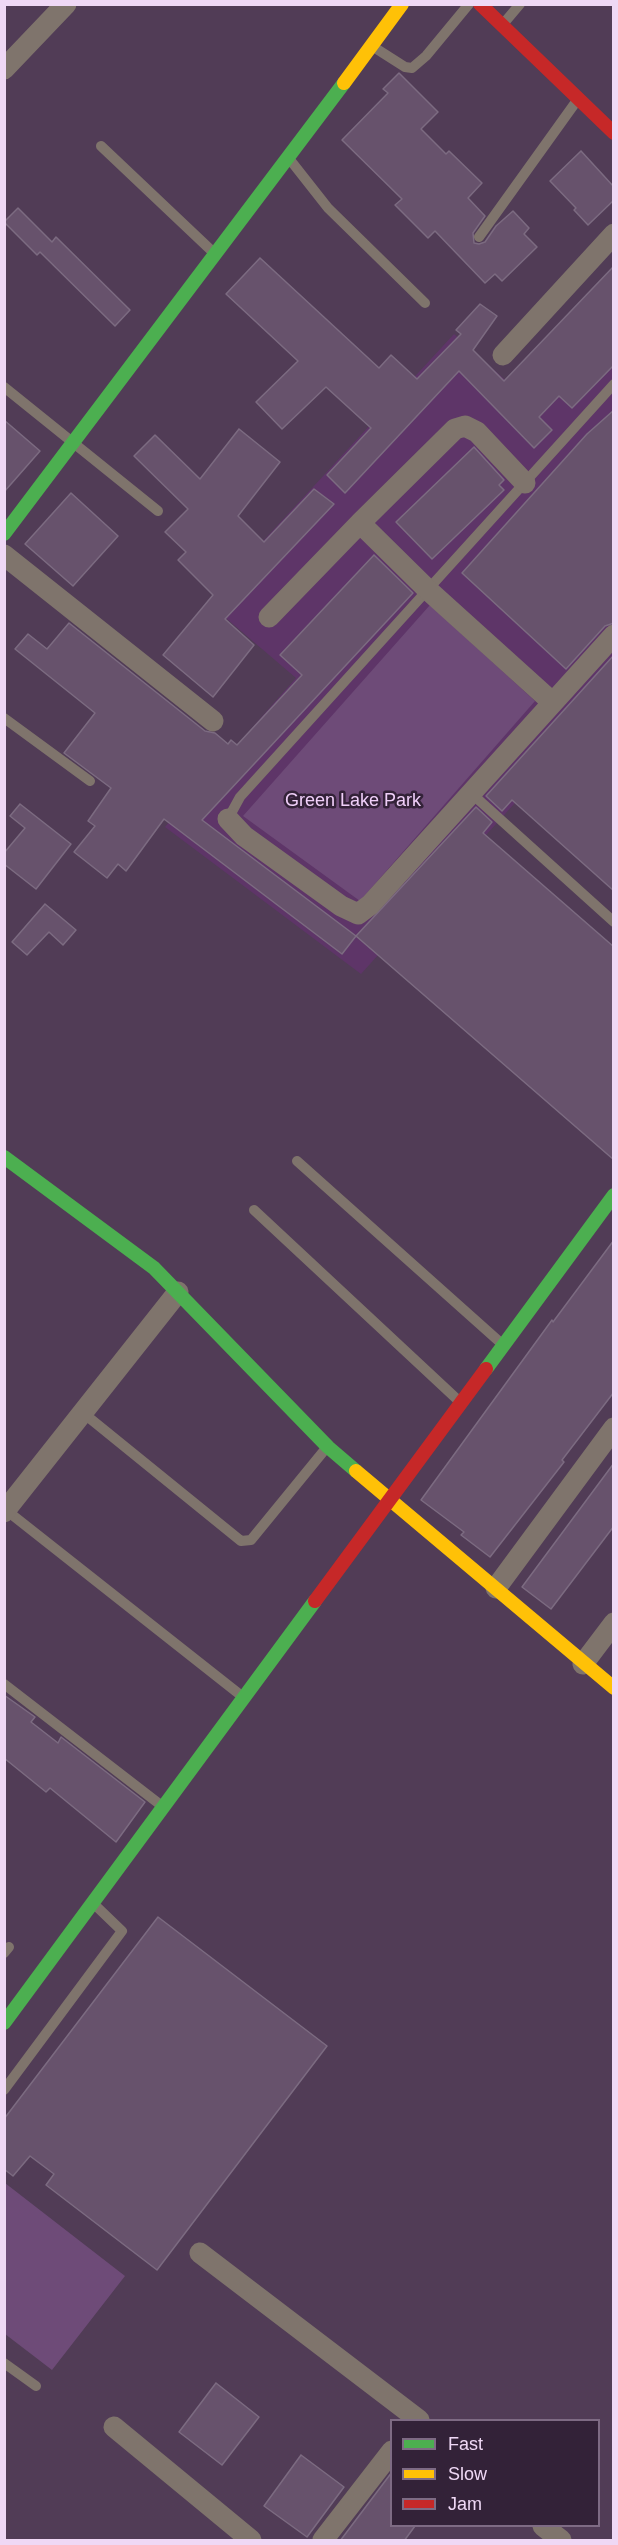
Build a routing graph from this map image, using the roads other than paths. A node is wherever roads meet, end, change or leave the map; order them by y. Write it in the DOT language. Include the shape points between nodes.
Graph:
graph roads {
  1 [pos="66,4"];
  2 [pos="402,4"];
  3 [pos="469,4"];
  4 [pos="480,4"];
  5 [pos="520,4"];
  6 [pos="502,26"];
  7 [pos="372,46"];
  8 [pos="4,69"];
  9 [pos="578,98"];
  10 [pos="614,133"];
  11 [pos="101,146"];
  12 [pos="288,159"];
  13 [pos="614,234"];
  14 [pos="478,237"];
  15 [pos="216,255"];
  16 [pos="425,303"];
  17 [pos="503,355"];
  18 [pos="614,384"];
  19 [pos="4,387"];
  20 [pos="74,442"];
  21 [pos="525,483"];
  22 [pos="158,512"];
  23 [pos="360,523"];
  24 [pos="4,534"];
  25 [pos="4,555"];
  26 [pos="428,590"];
  27 [pos="269,617"];
  28 [pos="614,635"];
  29 [pos="552,702"];
  30 [pos="4,718"];
  31 [pos="213,721"];
  32 [pos="90,781"];
  33 [pos="471,793"];
  34 [pos="228,819"];
  35 [pos="614,922"];
  36 [pos="4,1157"];
  37 [pos="297,1161"];
  38 [pos="614,1195"];
  39 [pos="254,1210"];
  40 [pos="178,1292"];
  41 [pos="503,1344"];
  42 [pos="460,1402"];
  43 [pos="82,1412"];
  44 [pos="614,1428"];
  45 [pos="328,1447"];
  46 [pos="389,1498"];
  47 [pos="7,1504"];
  48 [pos="496,1588"];
  49 [pos="614,1623"];
  50 [pos="583,1664"];
  51 [pos="4,1684"];
  52 [pos="614,1688"];
  53 [pos="243,1697"];
  54 [pos="163,1807"];
  55 [pos="92,1903"];
  56 [pos="4,2024"];
  57 [pos="4,2090"];
  58 [pos="200,2253"];
  59 [pos="4,2363"];
  60 [pos="36,2386"];
  61 [pos="415,2419"];
  62 [pos="114,2427"];
  63 [pos="390,2454"];
  64 [pos="544,2527"];
  65 [pos="251,2541"];
  66 [pos="324,2541"];
  67 [pos="561,2541"];
  1 -- 8 [label="street"];
  2 -- 7 [label="street"];
  3 -- 7 [label="lane" via="412,68"];
  4 -- 6 [label="street"];
  5 -- 6 [label="lane"];
  6 -- 9 [label="street"];
  7 -- 12 [label="street"];
  9 -- 10 [label="street"];
  9 -- 14 [label="lane"];
  11 -- 15 [label="lane"];
  12 -- 15 [label="street"];
  12 -- 16 [label="lane" via="328,208"];
  13 -- 17 [label="street"];
  15 -- 20 [label="street"];
  18 -- 21 [label="lane"];
  19 -- 20 [label="lane"];
  20 -- 22 [label="lane"];
  20 -- 24 [label="street"];
  21 -- 23 [label="street" via="477,432 465,426 455,429"];
  21 -- 26 [label="lane"];
  23 -- 26 [label="street"];
  23 -- 27 [label="street"];
  25 -- 31 [label="street"];
  26 -- 29 [label="street"];
  26 -- 34 [label="lane" via="240,797"];
  28 -- 29 [label="street"];
  29 -- 33 [label="street"];
  30 -- 32 [label="lane"];
  33 -- 34 [label="street" via="358,914 254,843"];
  33 -- 35 [label="lane"];
  36 -- 40 [label="street" via="154,1268"];
  37 -- 41 [label="lane"];
  38 -- 41 [label="street"];
  39 -- 42 [label="lane"];
  40 -- 43 [label="street"];
  40 -- 45 [label="street"];
  41 -- 42 [label="street"];
  42 -- 46 [label="street"];
  43 -- 45 [label="lane" via="241,1541 251,1540"];
  43 -- 47 [label="street"];
  44 -- 48 [label="street"];
  45 -- 46 [label="street"];
  46 -- 48 [label="street"];
  46 -- 53 [label="street"];
  47 -- 53 [label="lane"];
  48 -- 50 [label="street"];
  49 -- 50 [label="street"];
  50 -- 52 [label="street"];
  51 -- 54 [label="lane"];
  53 -- 54 [label="street"];
  54 -- 55 [label="street"];
  55 -- 56 [label="street"];
  55 -- 57 [label="lane" via="122,1930"];
  58 -- 61 [label="street"];
  59 -- 60 [label="lane"];
  62 -- 65 [label="street"];
  63 -- 66 [label="street"];
  64 -- 67 [label="street"];
}
